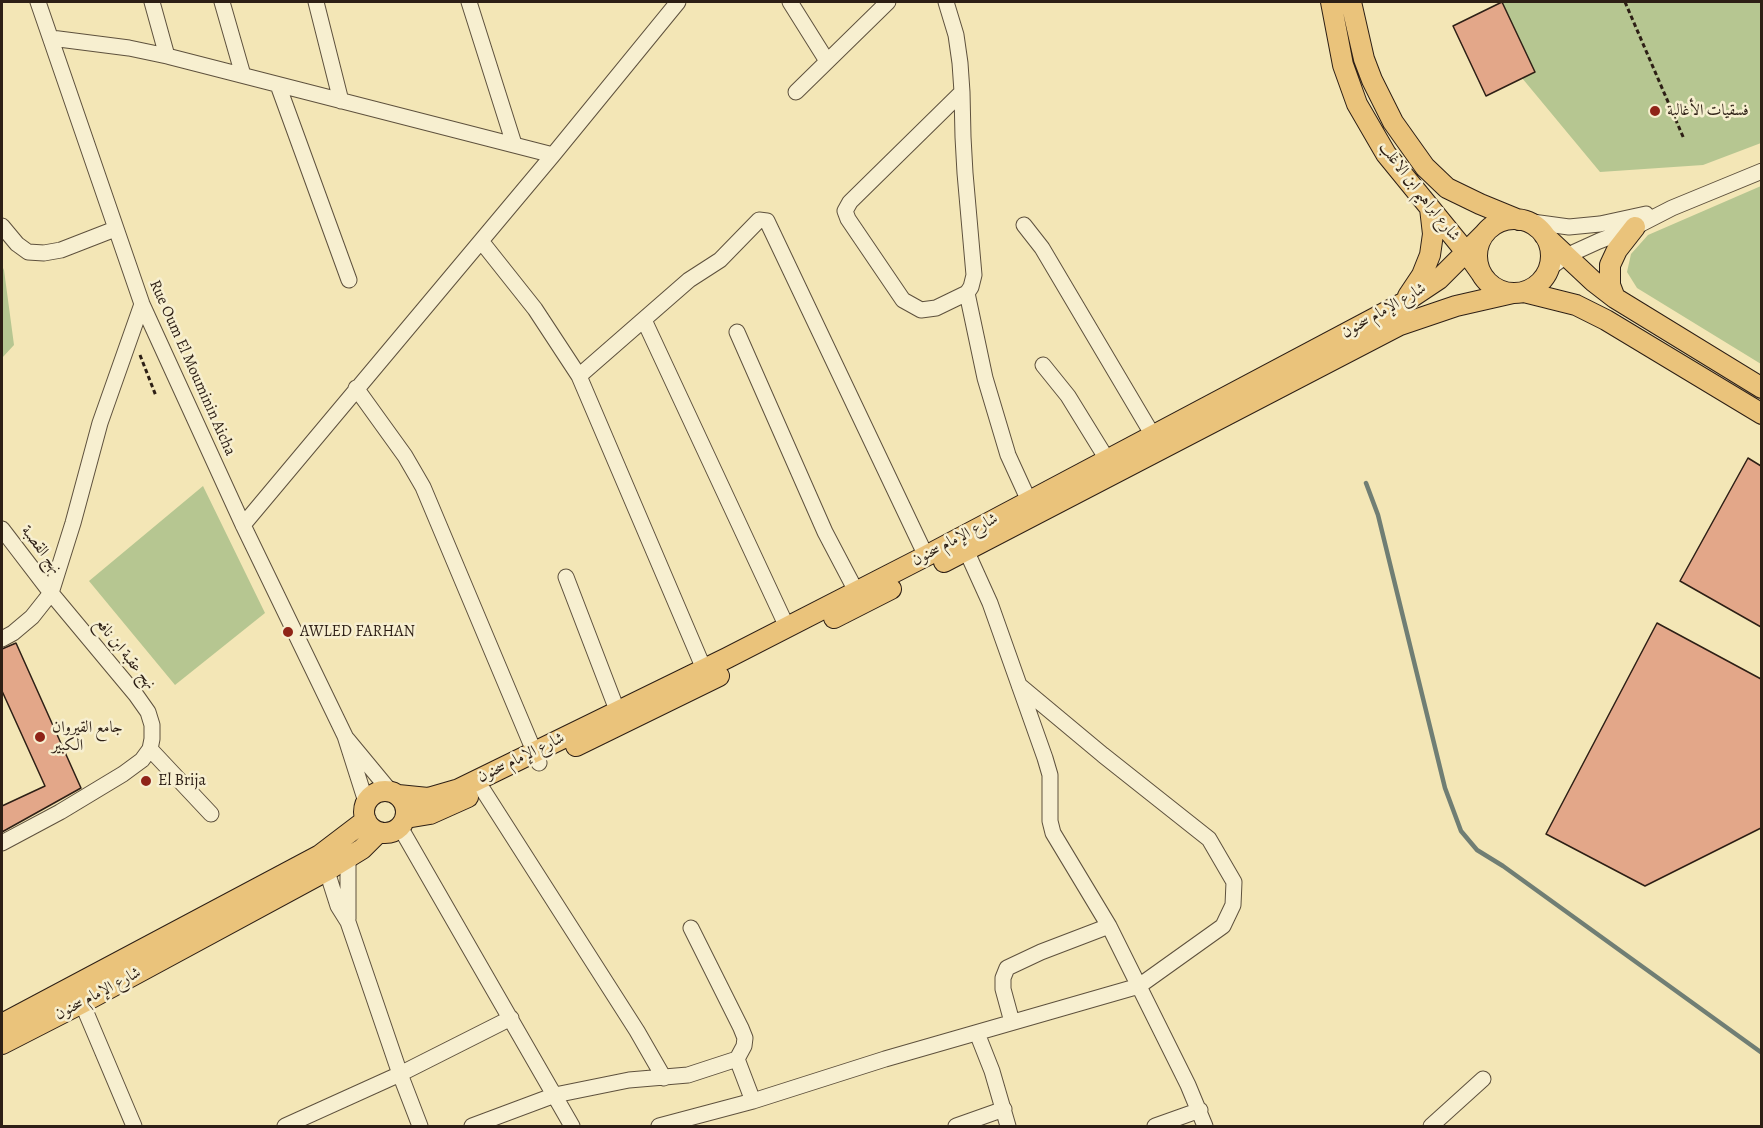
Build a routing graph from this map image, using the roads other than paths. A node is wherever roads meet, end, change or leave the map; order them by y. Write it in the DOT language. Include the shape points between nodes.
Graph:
graph roads {
  1 [pos="38,2"];
  2 [pos="152,2"];
  3 [pos="222,2"];
  4 [pos="316,2"];
  5 [pos="469,2"];
  6 [pos="678,2"];
  7 [pos="790,2"];
  8 [pos="888,2"];
  9 [pos="946,2"];
  10 [pos="1331,2"];
  11 [pos="1351,2"];
  12 [pos="51,38"];
  13 [pos="167,56"];
  14 [pos="827,61"];
  15 [pos="243,75"];
  16 [pos="278,85"];
  17 [pos="796,92"];
  18 [pos="962,92"];
  19 [pos="341,101"];
  20 [pos="514,144"];
  21 [pos="553,155"];
  22 [pos="1761,171"];
  23 [pos="1430,208"];
  24 [pos="1672,208"];
  25 [pos="1522,221"];
  26 [pos="1024,225"];
  27 [pos="2,226"];
  28 [pos="1635,227"];
  29 [pos="115,229"];
  30 [pos="1486,232"];
  31 [pos="1544,235"];
  32 [pos="481,241"];
  33 [pos="1466,252"];
  34 [pos="1566,256"];
  35 [pos="1548,269"];
  36 [pos="1483,276"];
  37 [pos="349,280"];
  38 [pos="1518,292"];
  39 [pos="967,293"];
  40 [pos="1615,298"];
  41 [pos="1403,303"];
  42 [pos="142,304"];
  43 [pos="644,320"];
  44 [pos="737,332"];
  45 [pos="1043,364"];
  46 [pos="579,376"];
  47 [pos="356,388"];
  48 [pos="1761,388"];
  49 [pos="1761,414"];
  50 [pos="1157,443"];
  51 [pos="1111,466"];
  52 [pos="1029,501"];
  53 [pos="243,525"];
  54 [pos="2,529"];
  55 [pos="966,550"];
  56 [pos="926,556"];
  57 [pos="566,576"];
  58 [pos="856,591"];
  59 [pos="51,593"];
  60 [pos="787,627"];
  61 [pos="2,639"];
  62 [pos="704,669"];
  63 [pos="1018,685"];
  64 [pos="616,711"];
  65 [pos="345,736"];
  66 [pos="150,749"];
  67 [pos="536,757"];
  68 [pos="483,790"];
  69 [pos="394,793"];
  70 [pos="210,814"];
  71 [pos="370,818"];
  72 [pos="403,823"];
  73 [pos="2,843"];
  74 [pos="348,858"];
  75 [pos="324,863"];
  76 [pos="348,922"];
  77 [pos="1110,926"];
  78 [pos="691,928"];
  79 [pos="1139,986"];
  80 [pos="82,1003"];
  81 [pos="511,1018"];
  82 [pos="1012,1022"];
  83 [pos="2,1024"];
  84 [pos="977,1033"];
  85 [pos="2,1044"];
  86 [pos="737,1059"];
  87 [pos="400,1074"];
  88 [pos="664,1078"];
  89 [pos="1483,1079"];
  90 [pos="555,1095"];
  91 [pos="753,1101"];
  92 [pos="1004,1109"];
  93 [pos="1200,1110"];
  94 [pos="134,1126"];
  95 [pos="285,1126"];
  96 [pos="420,1126"];
  97 [pos="472,1126"];
  98 [pos="572,1126"];
  99 [pos="659,1126"];
  100 [pos="956,1126"];
  101 [pos="1008,1126"];
  102 [pos="1155,1126"];
  103 [pos="1206,1126"];
  104 [pos="1431,1126"];
  1 -- 12 [label="street, Rue Oum El Mouminin Aicha"];
  2 -- 13 [label="street"];
  3 -- 15 [label="street"];
  4 -- 19 [label="street"];
  5 -- 20 [label="street"];
  6 -- 21 [label="street"];
  7 -- 14 [label="street"];
  8 -- 14 [label="street"];
  9 -- 18 [label="street" via="956,35"];
  10 -- 23 [label="main road, شارع ابراهيم ابن الاغلب" via="1343,65 1357,104 1386,154"];
  11 -- 25 [label="main road, شارع ابراهيم ابن الاغلب" via="1372,80 1425,168 1448,188"];
  12 -- 13 [label="street"];
  12 -- 29 [label="street, Rue Oum El Mouminin Aicha"];
  13 -- 15 [label="street"];
  14 -- 17 [label="street"];
  15 -- 16 [label="street"];
  16 -- 19 [label="street"];
  16 -- 37 [label="street"];
  18 -- 39 [label="street" via="974,275"];
  18 -- 39 [label="street" via="845,211 908,304 928,310"];
  19 -- 20 [label="street"];
  20 -- 21 [label="street"];
  21 -- 32 [label="street"];
  22 -- 24 [label="street"];
  23 -- 33 [label="main road, شارع ابراهيم ابن الاغلب"];
  23 -- 41 [label="main road" via="1430,255"];
  24 -- 25 [label="street" via="1569,227"];
  24 -- 28 [label="street"];
  25 -- 30 [label="main road" via="1507,220"];
  25 -- 31 [label="main road"];
  26 -- 50 [label="street" via="1042,248"];
  27 -- 29 [label="street" via="28,252 44,253"];
  28 -- 34 [label="street"];
  28 -- 40 [label="main road" via="1610,265"];
  29 -- 42 [label="street, Rue Oum El Mouminin Aicha"];
  30 -- 33 [label="main road, شارع الإمام سحنون"];
  30 -- 36 [label="main road" via="1477,254"];
  31 -- 34 [label="main road"];
  31 -- 35 [label="main road" via="1549,246"];
  32 -- 46 [label="street" via="535,309"];
  32 -- 47 [label="street"];
  33 -- 36 [label="main road, شارع ابراهيم ابن الاغلب"];
  33 -- 41 [label="main road, شارع الإمام سحنون" via="1438,279"];
  34 -- 35 [label="street"];
  34 -- 40 [label="main road"];
  35 -- 38 [label="main road" via="1534,287"];
  36 -- 38 [label="main road" via="1502,291"];
  38 -- 49 [label="main road" via="1576,305 1606,320"];
  38 -- 50 [label="main road, شارع الإمام سحنون" via="1436,311 1400,326"];
  39 -- 52 [label="street" via="985,378 1008,455"];
  40 -- 48 [label="main road"];
  41 -- 50 [label="main road, شارع الإمام سحنون"];
  42 -- 53 [label="street, Rue Oum El Mouminin Aicha"];
  42 -- 59 [label="street" via="100,423"];
  43 -- 46 [label="street"];
  43 -- 56 [label="street" via="689,280 720,260 759,220 768,222"];
  43 -- 60 [label="street"];
  44 -- 58 [label="street" via="825,532"];
  45 -- 51 [label="street" via="1068,396"];
  46 -- 62 [label="street"];
  47 -- 53 [label="street"];
  47 -- 67 [label="street" via="423,487"];
  50 -- 51 [label="main road, شارع الإمام سحنون"];
  51 -- 52 [label="main road, شارع الإمام سحنون"];
  51 -- 55 [label="main road, شارع الإمام سحنون"];
  52 -- 56 [label="main road, شارع الإمام سحنون"];
  53 -- 65 [label="street, Rue Oum El Mouminin Aicha"];
  54 -- 59 [label="street, نهج القصبة"];
  55 -- 63 [label="street" via="990,603"];
  55 -- 67 [label="main road, شارع الإمام سحنون" via="683,695"];
  56 -- 58 [label="main road, شارع الإمام سحنون"];
  57 -- 64 [label="street"];
  58 -- 60 [label="main road, شارع الإمام سحنون"];
  59 -- 61 [label="street" via="32,617"];
  59 -- 66 [label="street, نهج عقبة ابن نافع" via="148,712 152,725"];
  60 -- 62 [label="main road, شارع الإمام سحنون"];
  62 -- 64 [label="main road, شارع الإمام سحنون"];
  63 -- 77 [label="street" via="1050,775 1053,833"];
  63 -- 79 [label="street" via="1209,839 1234,882 1233,905 1223,926"];
  64 -- 67 [label="main road, شارع الإمام سحنون"];
  65 -- 69 [label="street, Rue Oum El Mouminin Aicha"];
  65 -- 71 [label="street, Rue Oum El Mouminin Aicha"];
  66 -- 70 [label="street"];
  66 -- 73 [label="street" via="123,774"];
  67 -- 68 [label="main road, شارع الإمام سحنون"];
  67 -- 69 [label="main road, شارع الإمام سحنون" via="445,794 428,798"];
  68 -- 72 [label="main road, شارع الإمام سحنون"];
  68 -- 88 [label="street"];
  69 -- 71 [label="main road" via="380,791 372,795"];
  69 -- 72 [label="main road" via="404,801"];
  71 -- 72 [label="main road" via="387,833"];
  71 -- 74 [label="main road, شارع الإمام سحنون" via="362,849"];
  71 -- 75 [label="main road, شارع الإمام سحنون"];
  72 -- 81 [label="street"];
  74 -- 75 [label="main road, شارع الإمام سحنون"];
  74 -- 76 [label="street"];
  75 -- 76 [label="street" via="338,906"];
  75 -- 80 [label="main road, شارع الإمام سحنون"];
  75 -- 83 [label="main road, شارع الإمام سحنون"];
  76 -- 87 [label="street"];
  77 -- 79 [label="street"];
  77 -- 82 [label="street" via="1007,968 1003,989"];
  78 -- 86 [label="street" via="745,1038 743,1052"];
  79 -- 82 [label="street"];
  79 -- 93 [label="street"];
  80 -- 85 [label="main road, شارع الإمام سحنون"];
  80 -- 94 [label="street"];
  81 -- 87 [label="street"];
  81 -- 90 [label="street"];
  82 -- 84 [label="street"];
  84 -- 91 [label="street"];
  84 -- 92 [label="street"];
  86 -- 88 [label="street"];
  86 -- 91 [label="street"];
  87 -- 95 [label="street"];
  87 -- 96 [label="street"];
  88 -- 90 [label="street" via="629,1080"];
  89 -- 104 [label="street"];
  90 -- 97 [label="street"];
  90 -- 98 [label="street"];
  91 -- 99 [label="street"];
  92 -- 100 [label="street"];
  92 -- 101 [label="street"];
  93 -- 102 [label="street"];
  93 -- 103 [label="street"];
}
